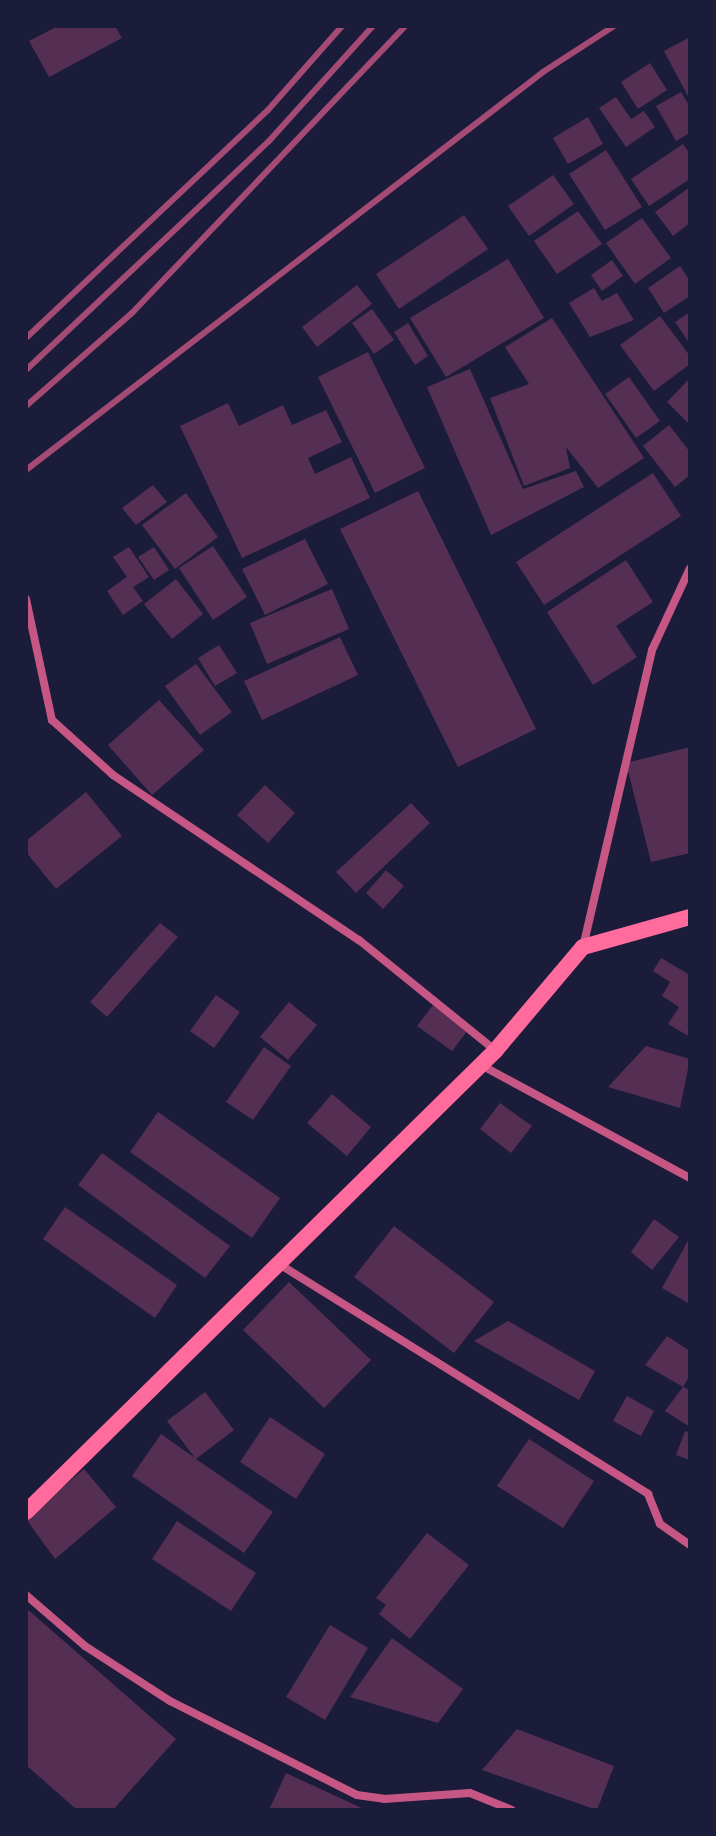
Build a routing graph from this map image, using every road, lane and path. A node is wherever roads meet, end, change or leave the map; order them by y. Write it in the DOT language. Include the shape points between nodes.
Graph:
graph roads {
  1 [pos="690,568"];
  2 [pos="26,599"];
  3 [pos="690,917"];
  4 [pos="583,947"];
  5 [pos="495,1051"];
  6 [pos="481,1065"];
  7 [pos="690,1178"];
  8 [pos="279,1264"];
  9 [pos="26,1512"];
  10 [pos="690,1545"];
  11 [pos="26,1595"];
  12 [pos="512,1810"];
  1 -- 4 [label="street" via="652,650"];
  2 -- 5 [label="street" via="52,720 113,775 359,940"];
  3 -- 4 [label="main road"];
  4 -- 5 [label="main road"];
  5 -- 6 [label="main road"];
  6 -- 7 [label="street"];
  6 -- 8 [label="main road"];
  8 -- 9 [label="main road"];
  8 -- 10 [label="street" via="648,1494 660,1524"];
  11 -- 12 [label="street" via="85,1646 170,1701 357,1795 384,1799 470,1793"];
}
